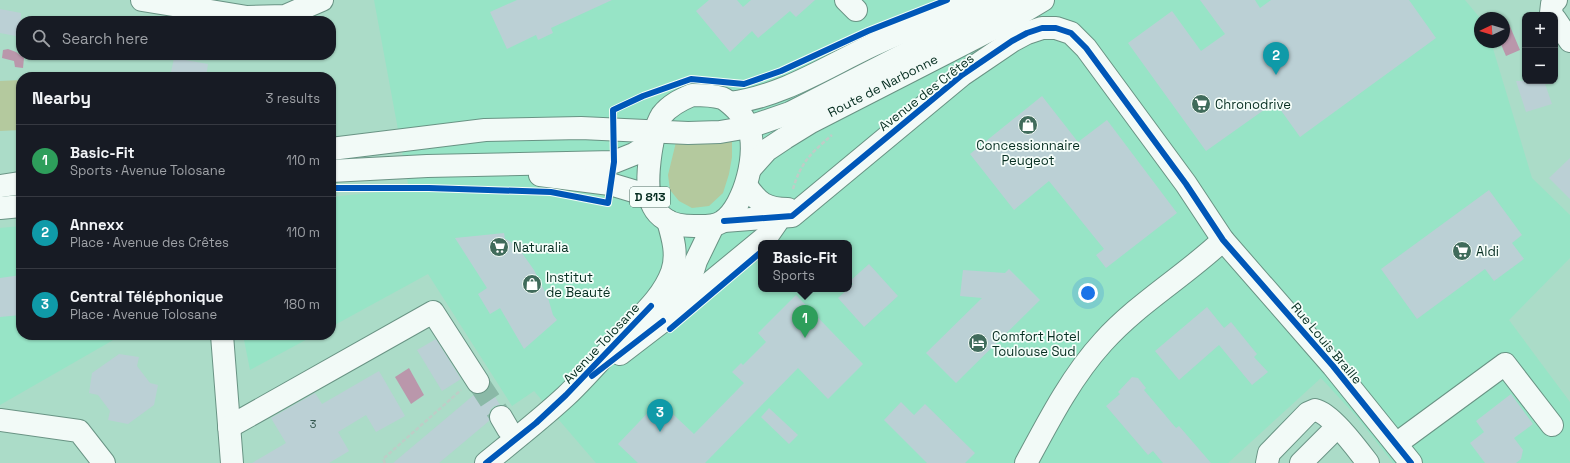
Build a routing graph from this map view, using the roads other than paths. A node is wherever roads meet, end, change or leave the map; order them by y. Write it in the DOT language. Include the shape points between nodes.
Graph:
graph roads {
  1 [pos="142,0"];
  2 [pos="322,0"];
  3 [pos="977,0"];
  4 [pos="1011,0"];
  5 [pos="1043,0"];
  6 [pos="1556,0"];
  7 [pos="249,9"];
  8 [pos="1551,12"];
  9 [pos="1558,23"];
  10 [pos="1570,41"];
  11 [pos="730,103"];
  12 [pos="749,128"];
  13 [pos="654,137"];
  14 [pos="336,148"];
  15 [pos="427,166"];
  16 [pos="336,171"];
  17 [pos="748,177"];
  18 [pos="16,184"];
  19 [pos="0,186"];
  20 [pos="650,196"];
  21 [pos="16,206"];
  22 [pos="0,208"];
  23 [pos="790,212"];
  24 [pos="668,221"];
  25 [pos="719,223"];
  26 [pos="762,240"];
  27 [pos="1223,240"];
  28 [pos="758,243"];
  29 [pos="663,321"];
  30 [pos="222,340"];
  31 [pos="477,380"];
  32 [pos="566,396"];
  33 [pos="0,420"];
  34 [pos="1552,425"];
  35 [pos="229,427"];
  36 [pos="1337,427"];
  37 [pos="1396,444"];
  38 [pos="104,463"];
  39 [pos="232,463"];
  40 [pos="486,463"];
  41 [pos="1026,463"];
  42 [pos="1267,463"];
  43 [pos="1301,463"];
  44 [pos="1368,463"];
  45 [pos="1411,463"];
  1 -- 7 [label="main road"];
  2 -- 7 [label="main road" via="285,16"];
  3 -- 11 [label="main road" via="874,44 783,90"];
  4 -- 12 [label="main road" via="790,113"];
  5 -- 17 [label="main road, Route de Narbonne / D 813" via="1008,21 798,130 767,150"];
  6 -- 8 [label="main road" via="1552,4"];
  9 -- 10 [label="main road"];
  11 -- 12 [label="main road, D 813"];
  11 -- 13 [label="main road, D 813" via="710,95 692,95 675,102 662,116"];
  12 -- 13 [label="main road"];
  12 -- 17 [label="main road, D 813" via="751,146"];
  13 -- 14 [label="main road" via="581,128 485,130"];
  13 -- 15 [label="main road, D 813" via="634,154 614,162"];
  13 -- 20 [label="main road, D 813" via="648,172"];
  15 -- 16 [label="main road, D 813"];
  15 -- 20 [label="main road, D 813" via="563,177 610,184"];
  17 -- 23 [label="main road" via="755,198 761,203"];
  17 -- 25 [label="main road, D 813" via="739,204"];
  18 -- 19 [label="main road"];
  20 -- 24 [label="main road, D 813" via="657,213"];
  21 -- 22 [label="main road"];
  23 -- 25 [label="main road"];
  23 -- 26 [label="main road, Avenue Tolosane" via="777,222"];
  23 -- 27 [label="main road, Avenue des Crêtes" via="962,75 1027,33 1042,28 1056,28 1071,32 1086,48 1186,184"];
  24 -- 25 [label="main road, D 813" via="680,225"];
  24 -- 32 [label="main road, Avenue Tolosane" via="675,255 673,270 666,288"];
  25 -- 29 [label="main road, Avenue Tolosane" via="696,261 682,298"];
  27 -- 37 [label="main road, Rue Louis Braille" via="1333,366"];
  27 -- 41 [label="main road" via="1137,309 1103,342 1075,378"];
  28 -- 29 [label="main road, Avenue Tolosane"];
  29 -- 32 [label="main road, Avenue Tolosane"];
  30 -- 35 [label="main road"];
  31 -- 35 [label="main road" via="433,312"];
  32 -- 40 [label="main road, Avenue Tolosane"];
  33 -- 38 [label="main road" via="79,431"];
  34 -- 37 [label="main road" via="1505,364"];
  35 -- 39 [label="main road"];
  36 -- 42 [label="main road" via="1321,412 1315,410 1308,413 1269,453"];
  36 -- 43 [label="main road"];
  36 -- 44 [label="main road"];
  37 -- 45 [label="main road, Rue Louis Braille"];
}
